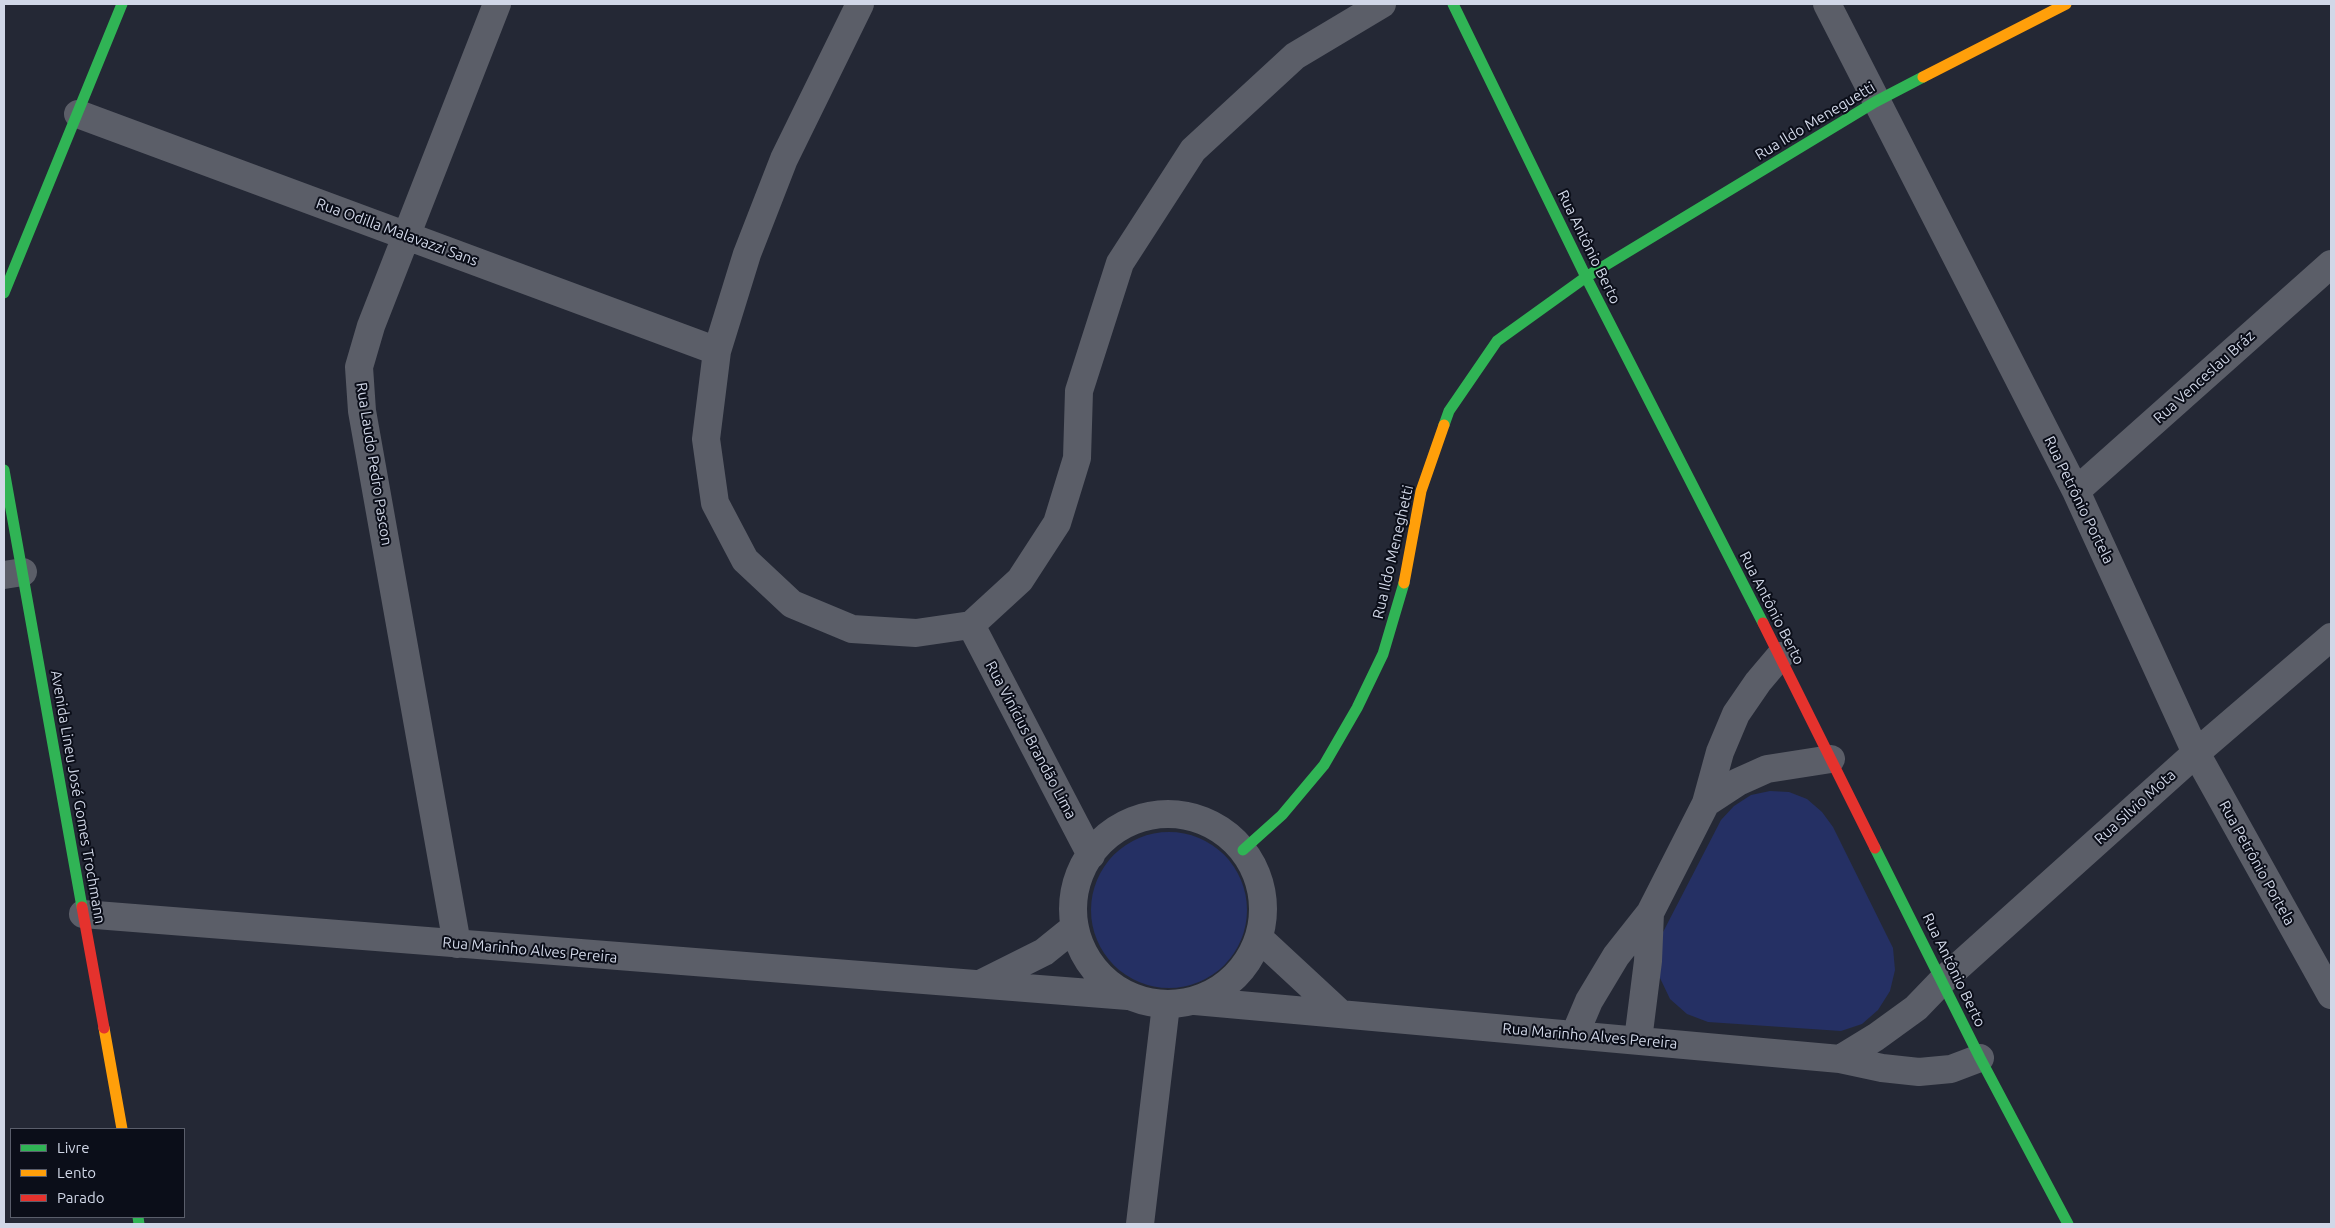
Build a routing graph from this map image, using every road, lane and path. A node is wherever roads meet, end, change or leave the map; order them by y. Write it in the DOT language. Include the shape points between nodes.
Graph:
graph roads {
  1 [pos="122,4"];
  2 [pos="497,4"];
  3 [pos="860,4"];
  4 [pos="1382,4"];
  5 [pos="1454,4"];
  6 [pos="1827,4"];
  7 [pos="2066,4"];
  8 [pos="1875,102"];
  9 [pos="78,114"];
  10 [pos="407,235"];
  11 [pos="2331,264"];
  12 [pos="1586,277"];
  13 [pos="4,293"];
  14 [pos="716,351"];
  15 [pos="4,470"];
  16 [pos="2076,491"];
  17 [pos="13,573"];
  18 [pos="971,625"];
  19 [pos="2331,637"];
  20 [pos="1780,656"];
  21 [pos="2196,753"];
  22 [pos="1832,758"];
  23 [pos="1706,803"];
  24 [pos="1243,850"];
  25 [pos="1091,855"];
  26 [pos="1650,913"];
  27 [pos="83,914"];
  28 [pos="1075,927"];
  29 [pos="1259,938"];
  30 [pos="456,944"];
  31 [pos="1942,981"];
  32 [pos="976,985"];
  33 [pos="2331,995"];
  34 [pos="1128,996"];
  35 [pos="1195,1001"];
  36 [pos="1166,1005"];
  37 [pos="1341,1014"];
  38 [pos="1575,1034"];
  39 [pos="1638,1040"];
  40 [pos="1980,1058"];
  41 [pos="1840,1059"];
  42 [pos="122,1128"];
  43 [pos="1140,1224"];
  44 [pos="2068,1224"];
  1 -- 9 [label="street"];
  2 -- 10 [label="street, Rua Laudo Pedro Pascon"];
  3 -- 14 [label="street" via="784,159 747,254"];
  4 -- 18 [label="street" via="1295,56 1193,150 1120,263 1079,391 1076,458 1057,523 1020,580"];
  5 -- 12 [label="street, Rua Antônio Berto"];
  6 -- 8 [label="street, Rua Petrônio Portela"];
  7 -- 8 [label="street, Rua Ildo Meneguetti"];
  8 -- 12 [label="street, Rua Ildo Meneguetti"];
  8 -- 16 [label="street, Rua Petrônio Portela"];
  9 -- 10 [label="street, Rua Odilla Malavazzi Sans"];
  9 -- 13 [label="street"];
  10 -- 14 [label="street, Rua Odilla Malavazzi Sans"];
  10 -- 30 [label="street, Rua Laudo Pedro Pascon" via="370,326 359,367 362,411"];
  11 -- 16 [label="street, Rua Venceslau Bráz"];
  12 -- 20 [label="street, Rua Antônio Berto"];
  12 -- 24 [label="street, Rua Ildo Meneghetti" via="1498,342 1449,411 1421,491 1404,581 1383,654 1324,765 1282,814"];
  14 -- 18 [label="street" via="706,439 715,503 745,560 792,604 852,629 916,633"];
  15 -- 17 [label="street, Avenida Lineu José Gomes Trochmann"];
  16 -- 21 [label="street, Rua Petrônio Portela"];
  17 -- 27 [label="street, Avenida Lineu José Gomes Trochmann"];
  18 -- 25 [label="street, Rua Vinícius Brandão Lima"];
  19 -- 21 [label="street, Rua Silvio Mota"];
  20 -- 22 [label="street, Rua Antônio Berto"];
  20 -- 23 [label="street" via="1736,714 1720,752"];
  21 -- 31 [label="street, Rua Silvio Mota"];
  21 -- 33 [label="street, Rua Petrônio Portela"];
  22 -- 23 [label="street" via="1767,769 1738,782"];
  22 -- 31 [label="street, Rua Antônio Berto"];
  23 -- 26 [label="street"];
  24 -- 25 [label="street" via="1227,834 1208,823 1187,816 1165,814 1124,826 1105,838"];
  24 -- 29 [label="street" via="1255,870 1262,892"];
  25 -- 28 [label="street" via="1081,871 1076,889"];
  26 -- 38 [label="street" via="1616,956 1589,1001"];
  26 -- 39 [label="street" via="1648,961"];
  27 -- 30 [label="street, Rua Marinho Alves Pereira"];
  27 -- 42 [label="street, Avenida Lineu José Gomes Trochmann"];
  28 -- 32 [label="street" via="1044,952"];
  28 -- 34 [label="street" via="1085,955 1103,979"];
  29 -- 35 [label="street" via="1249,960 1235,978 1217,992"];
  29 -- 37 [label="street"];
  30 -- 32 [label="street, Rua Marinho Alves Pereira"];
  31 -- 40 [label="street, Rua Antônio Berto"];
  31 -- 41 [label="street" via="1916,1008 1876,1038"];
  32 -- 34 [label="street, Rua Marinho Alves Pereira"];
  34 -- 36 [label="street"];
  35 -- 36 [label="street"];
  35 -- 37 [label="street, Rua Marinho Alves Pereira"];
  36 -- 43 [label="street"];
  37 -- 38 [label="street, Rua Marinho Alves Pereira"];
  38 -- 39 [label="street, Rua Marinho Alves Pereira"];
  39 -- 41 [label="street, Rua Marinho Alves Pereira"];
  40 -- 41 [label="street, Rua Marinho Alves Pereira" via="1951,1069 1919,1072"];
  40 -- 44 [label="street, Rua Antônio Berto"];
}
